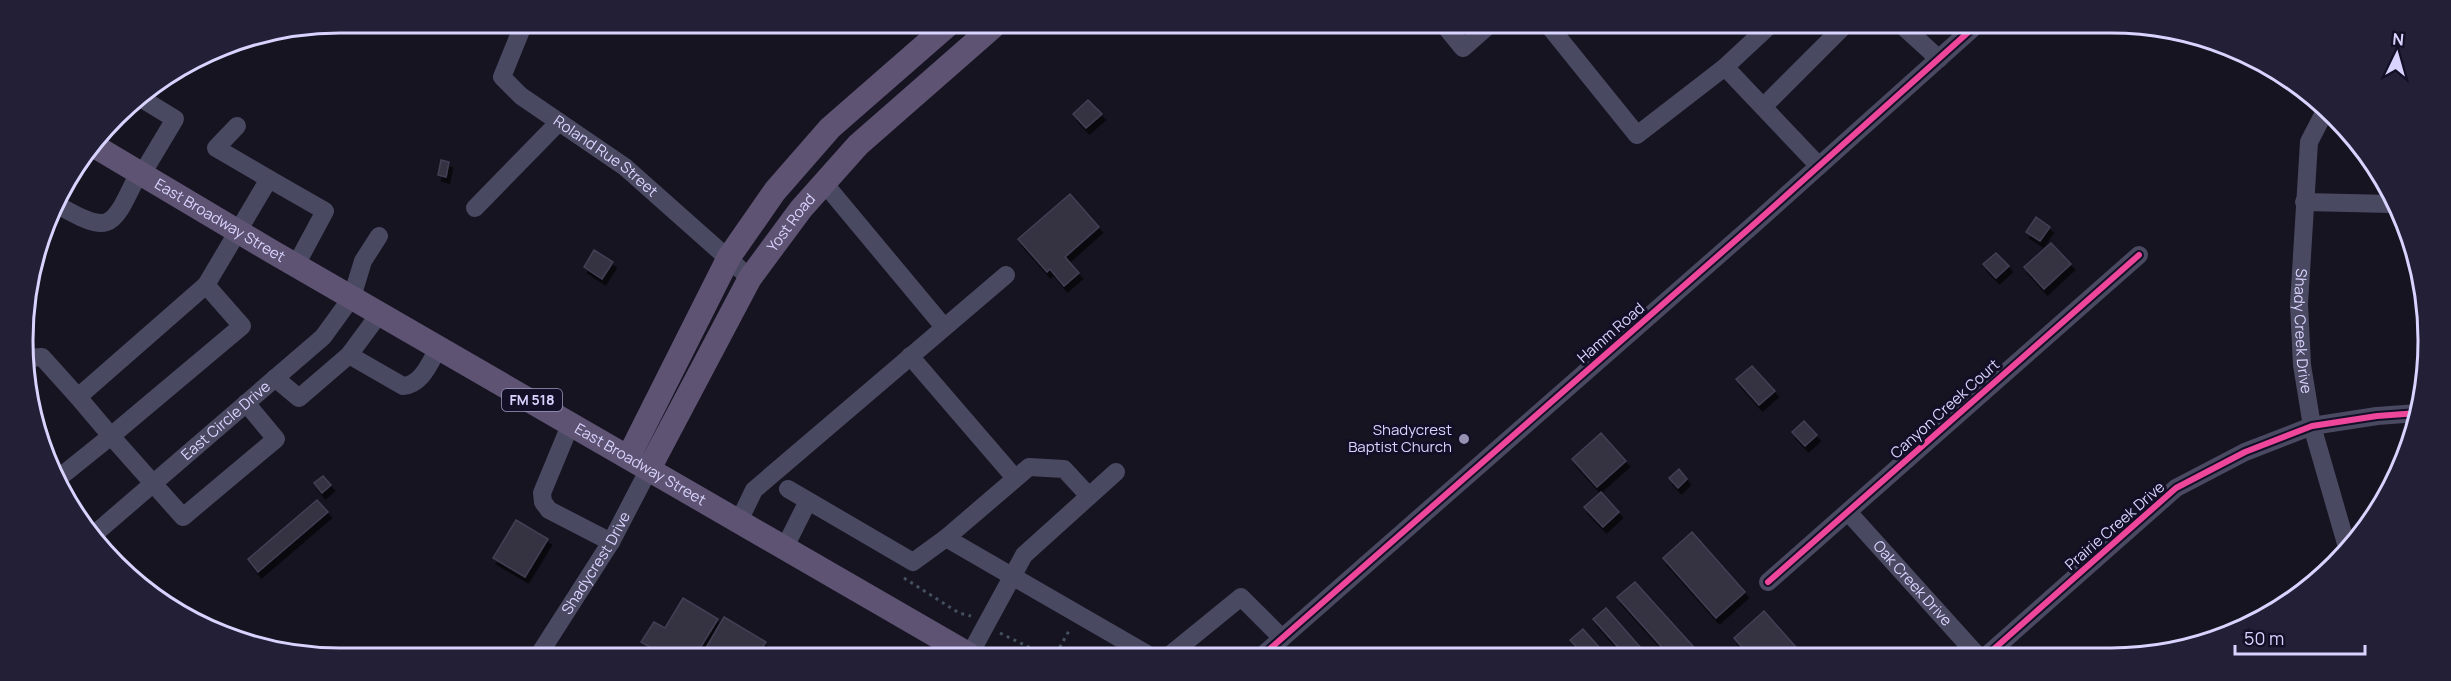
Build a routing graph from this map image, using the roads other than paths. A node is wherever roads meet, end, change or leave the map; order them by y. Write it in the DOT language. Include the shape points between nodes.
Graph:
graph roads {
  1 [pos="520,33"];
  2 [pos="938,33"];
  3 [pos="986,33"];
  4 [pos="1451,33"];
  5 [pos="1480,33"];
  6 [pos="1554,33"];
  7 [pos="1762,33"];
  8 [pos="1837,33"];
  9 [pos="1910,33"];
  10 [pos="1968,33"];
  11 [pos="1939,59"];
  12 [pos="1725,67"];
  13 [pos="147,102"];
  14 [pos="1763,106"];
  15 [pos="2322,117"];
  16 [pos="559,122"];
  17 [pos="237,126"];
  18 [pos="100,149"];
  19 [pos="802,160"];
  20 [pos="1819,166"];
  21 [pos="140,173"];
  22 [pos="269,178"];
  23 [pos="824,183"];
  24 [pos="2304,202"];
  25 [pos="2386,204"];
  26 [pos="63,208"];
  27 [pos="475,208"];
  28 [pos="237,231"];
  29 [pos="379,236"];
  30 [pos="2139,255"];
  31 [pos="729,258"];
  32 [pos="296,265"];
  33 [pos="1006,274"];
  34 [pos="750,278"];
  35 [pos="206,285"];
  36 [pos="352,297"];
  37 [pos="380,313"];
  38 [pos="944,327"];
  39 [pos="313,345"];
  40 [pos="439,347"];
  41 [pos="349,355"];
  42 [pos="910,356"];
  43 [pos="34,358"];
  44 [pos="335,367"];
  45 [pos="275,378"];
  46 [pos="78,397"];
  47 [pos="246,403"];
  48 [pos="2409,414"];
  49 [pos="571,423"];
  50 [pos="2312,426"];
  51 [pos="111,436"];
  52 [pos="629,456"];
  53 [pos="650,469"];
  54 [pos="1116,472"];
  55 [pos="64,474"];
  56 [pos="1015,478"];
  57 [pos="153,484"];
  58 [pos="788,489"];
  59 [pos="1089,496"];
  60 [pos="808,501"];
  61 [pos="1848,512"];
  62 [pos="739,521"];
  63 [pos="99,531"];
  64 [pos="946,538"];
  65 [pos="2345,539"];
  66 [pos="611,542"];
  67 [pos="784,548"];
  68 [pos="1011,577"];
  69 [pos="1768,582"];
  70 [pos="1282,638"];
  71 [pos="543,648"];
  72 [pos="959,648"];
  73 [pos="972,648"];
  74 [pos="1136,648"];
  75 [pos="1178,648"];
  76 [pos="1271,648"];
  77 [pos="1971,648"];
  78 [pos="1995,648"];
  1 -- 16 [label="street, Roland Rue Street" via="502,77 521,96"];
  2 -- 19 [label="main road, Yost Road" via="830,128"];
  3 -- 23 [label="main road, Yost Road" via="858,146"];
  4 -- 5 [label="street" via="1463,48"];
  6 -- 12 [label="street" via="1637,135"];
  7 -- 12 [label="street"];
  8 -- 14 [label="street"];
  9 -- 11 [label="street"];
  10 -- 11 [label="street, Hamm Road"];
  11 -- 20 [label="street, Hamm Road"];
  12 -- 14 [label="street"];
  13 -- 21 [label="street" via="175,119"];
  14 -- 20 [label="street"];
  15 -- 24 [label="street, Shady Creek Drive" via="2309,142"];
  16 -- 27 [label="street"];
  16 -- 31 [label="street, Roland Rue Street" via="625,167"];
  17 -- 22 [label="street" via="216,148"];
  18 -- 21 [label="main road, East Broadway Street / FM 518"];
  19 -- 23 [label="main road"];
  19 -- 31 [label="main road, Yost Road" via="775,191"];
  20 -- 70 [label="street, Hamm Road"];
  21 -- 26 [label="street" via="108,223 93,224"];
  21 -- 28 [label="main road, East Broadway Street / FM 518"];
  22 -- 28 [label="street"];
  22 -- 32 [label="street" via="325,212"];
  23 -- 34 [label="main road, Yost Road"];
  23 -- 38 [label="street"];
  24 -- 25 [label="street"];
  24 -- 50 [label="street, Shady Creek Drive" via="2299,304 2302,365"];
  28 -- 32 [label="main road, East Broadway Street / FM 518"];
  28 -- 35 [label="street"];
  29 -- 36 [label="street, East Circle Drive" via="363,261"];
  30 -- 61 [label="street, Canyon Creek Court"];
  31 -- 34 [label="street, Roland Rue Street"];
  31 -- 52 [label="main road, Yost Road"];
  32 -- 36 [label="main road, East Broadway Street / FM 518"];
  33 -- 38 [label="street"];
  34 -- 53 [label="main road, Yost Road"];
  35 -- 46 [label="street"];
  35 -- 51 [label="street" via="242,326"];
  36 -- 37 [label="main road, East Broadway Street / FM 518"];
  36 -- 39 [label="street, East Circle Drive"];
  37 -- 40 [label="main road, East Broadway Street / FM 518"];
  37 -- 41 [label="street"];
  38 -- 42 [label="street"];
  39 -- 44 [label="street"];
  39 -- 45 [label="street, East Circle Drive"];
  40 -- 41 [label="street" via="422,376 411,386 403,386"];
  40 -- 49 [label="main road, East Broadway Street / FM 518"];
  41 -- 44 [label="street"];
  42 -- 56 [label="street"];
  42 -- 62 [label="street" via="754,490"];
  43 -- 46 [label="street" via="42,357"];
  44 -- 45 [label="street" via="299,398"];
  45 -- 47 [label="street, East Circle Drive"];
  46 -- 51 [label="street"];
  47 -- 57 [label="street, East Circle Drive"];
  47 -- 57 [label="street" via="276,439 183,517"];
  48 -- 50 [label="street, Prairie Creek Drive"];
  49 -- 52 [label="main road, East Broadway Street / FM 518"];
  49 -- 66 [label="street" via="542,493 543,502 549,510"];
  50 -- 65 [label="street, Shady Creek Drive"];
  50 -- 78 [label="street, Prairie Creek Drive" via="2244,452 2176,488"];
  51 -- 55 [label="street"];
  51 -- 57 [label="street"];
  52 -- 53 [label="main road, East Broadway Street / FM 518"];
  53 -- 62 [label="main road, East Broadway Street / FM 518"];
  53 -- 66 [label="street, Shadycrest Drive"];
  54 -- 59 [label="street"];
  56 -- 59 [label="street" via="1029,466 1064,469"];
  56 -- 64 [label="street"];
  57 -- 63 [label="street, East Circle Drive"];
  58 -- 60 [label="street"];
  59 -- 68 [label="street" via="1024,555"];
  60 -- 64 [label="street" via="913,562"];
  60 -- 67 [label="street"];
  61 -- 69 [label="street, Canyon Creek Court"];
  61 -- 77 [label="street, Oak Creek Drive"];
  62 -- 67 [label="main road, East Broadway Street / FM 518"];
  64 -- 68 [label="street"];
  66 -- 71 [label="street, Shadycrest Drive"];
  67 -- 72 [label="main road, East Broadway Street / FM 518"];
  68 -- 73 [label="street"];
  68 -- 74 [label="street"];
  70 -- 75 [label="street" via="1241,597"];
  70 -- 76 [label="street, Hamm Road"];
}
